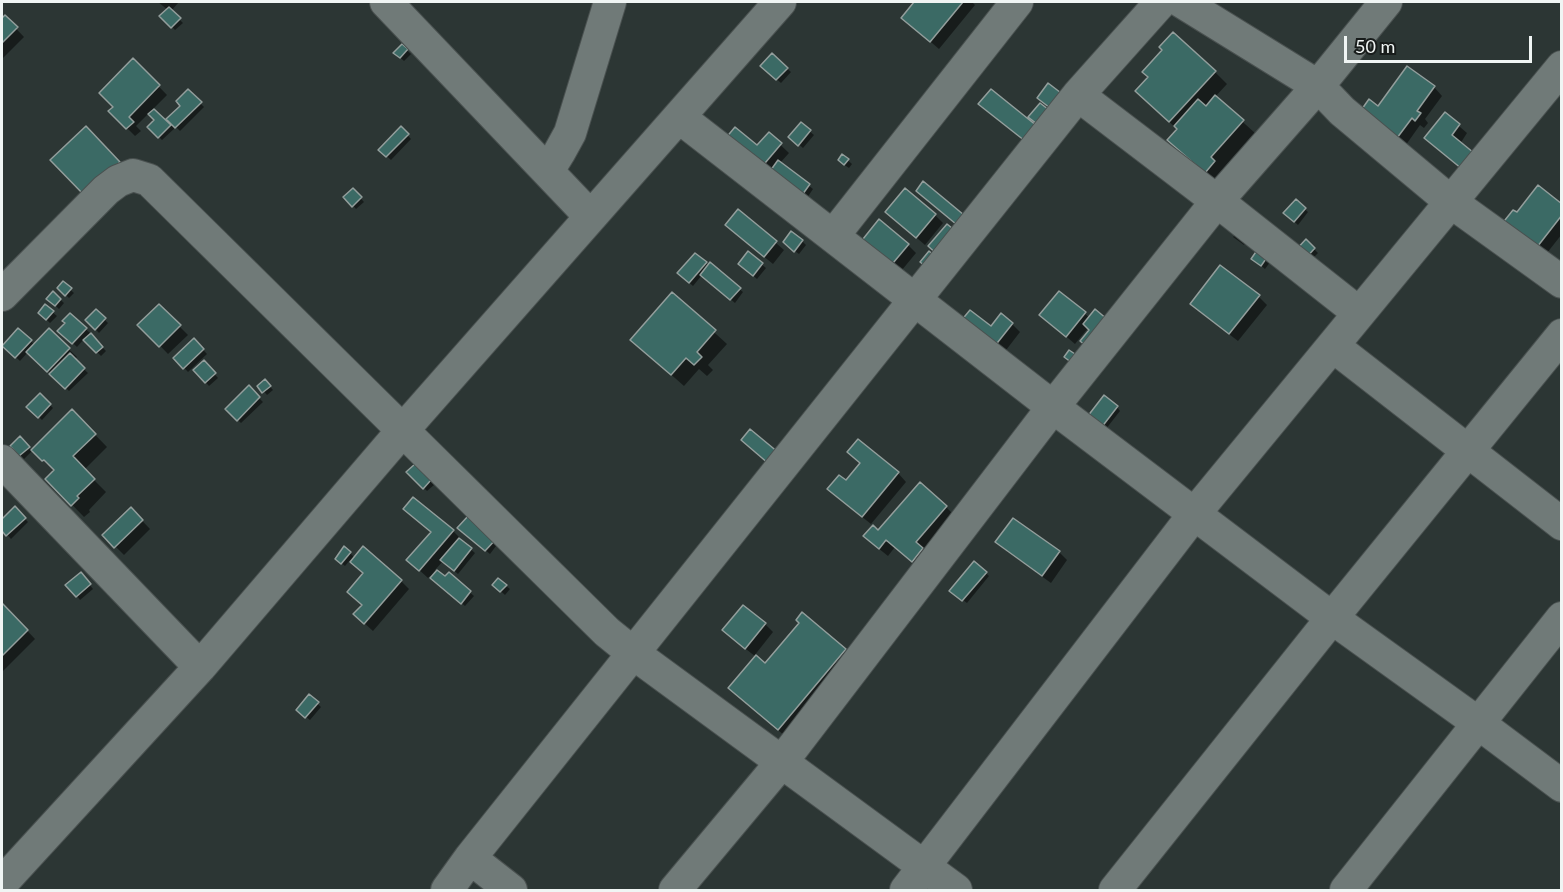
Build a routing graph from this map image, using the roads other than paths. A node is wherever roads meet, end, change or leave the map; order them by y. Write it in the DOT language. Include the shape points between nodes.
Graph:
graph roads {
  1 [pos="386,2"];
  2 [pos="610,2"];
  3 [pos="780,2"];
  4 [pos="1017,2"];
  5 [pos="1161,2"];
  6 [pos="1182,2"];
  7 [pos="1386,2"];
  8 [pos="1562,67"];
  9 [pos="1318,86"];
  10 [pos="1078,95"];
  11 [pos="679,117"];
  12 [pos="548,171"];
  13 [pos="1217,201"];
  14 [pos="1451,202"];
  15 [pos="590,216"];
  16 [pos="833,236"];
  17 [pos="1562,282"];
  18 [pos="2,295"];
  19 [pos="915,298"];
  20 [pos="1359,313"];
  21 [pos="1562,335"];
  22 [pos="1333,346"];
  23 [pos="1053,407"];
  24 [pos="403,430"];
  25 [pos="1467,450"];
  26 [pos="2,461"];
  27 [pos="1195,513"];
  28 [pos="1562,524"];
  29 [pos="1332,618"];
  30 [pos="1562,618"];
  31 [pos="633,653"];
  32 [pos="200,667"];
  33 [pos="1478,723"];
  34 [pos="781,763"];
  35 [pos="1562,786"];
  36 [pos="470,858"];
  37 [pos="915,879"];
  38 [pos="2,883"];
  39 [pos="447,891"];
  40 [pos="511,891"];
  41 [pos="675,891"];
  42 [pos="956,891"];
  43 [pos="1115,891"];
  44 [pos="1346,891"];
  1 -- 12 [label="street"];
  2 -- 12 [label="street" via="570,133"];
  3 -- 11 [label="street"];
  4 -- 16 [label="street"];
  5 -- 10 [label="street"];
  6 -- 9 [label="street"];
  7 -- 9 [label="street"];
  8 -- 14 [label="street"];
  9 -- 13 [label="street"];
  9 -- 14 [label="street" via="1342,111"];
  10 -- 13 [label="street"];
  10 -- 19 [label="street"];
  11 -- 15 [label="street"];
  11 -- 16 [label="street"];
  12 -- 15 [label="street"];
  13 -- 20 [label="street"];
  13 -- 23 [label="street"];
  14 -- 17 [label="street"];
  14 -- 20 [label="street"];
  15 -- 24 [label="street"];
  16 -- 19 [label="street"];
  18 -- 24 [label="street" via="106,190 133,175 149,180"];
  19 -- 23 [label="street"];
  19 -- 31 [label="street"];
  20 -- 22 [label="street"];
  21 -- 25 [label="street"];
  22 -- 25 [label="street"];
  22 -- 27 [label="street"];
  23 -- 27 [label="street"];
  23 -- 34 [label="street"];
  24 -- 31 [label="street" via="607,632"];
  24 -- 32 [label="street"];
  25 -- 28 [label="street"];
  25 -- 29 [label="street"];
  26 -- 32 [label="street"];
  27 -- 29 [label="street"];
  27 -- 37 [label="street"];
  29 -- 33 [label="street"];
  29 -- 43 [label="street"];
  30 -- 33 [label="street"];
  31 -- 34 [label="street"];
  31 -- 36 [label="street"];
  32 -- 38 [label="street"];
  33 -- 35 [label="street"];
  33 -- 44 [label="street"];
  34 -- 37 [label="street"];
  34 -- 41 [label="street"];
  36 -- 39 [label="street"];
  36 -- 40 [label="street"];
  37 -- 42 [label="street"];
}
